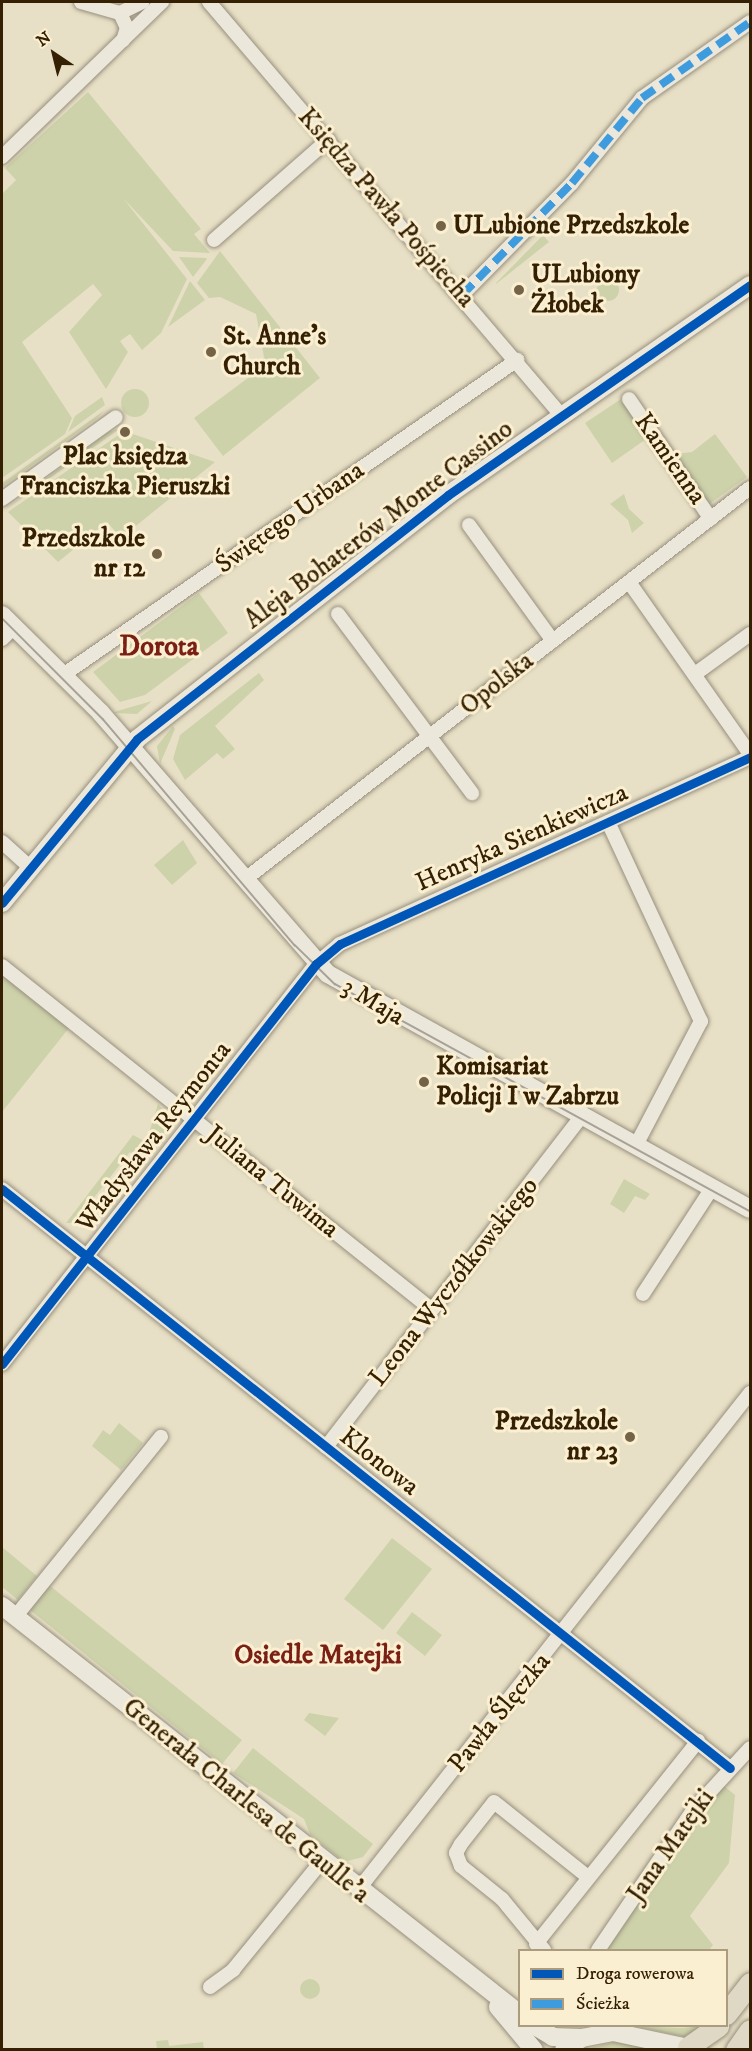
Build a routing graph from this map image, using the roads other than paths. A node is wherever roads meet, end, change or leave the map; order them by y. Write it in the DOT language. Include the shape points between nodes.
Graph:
graph roads {
  1 [pos="81,2"];
  2 [pos="143,2"];
  3 [pos="162,2"];
  4 [pos="209,2"];
  5 [pos="120,12"];
  6 [pos="750,22"];
  7 [pos="122,42"];
  8 [pos="328,140"];
  9 [pos="2,157"];
  10 [pos="214,240"];
  11 [pos="750,285"];
  12 [pos="462,295"];
  13 [pos="517,360"];
  14 [pos="628,399"];
  15 [pos="561,415"];
  16 [pos="116,417"];
  17 [pos="750,488"];
  18 [pos="2,499"];
  19 [pos="711,519"];
  20 [pos="470,525"];
  21 [pos="629,582"];
  22 [pos="338,614"];
  23 [pos="6,627"];
  24 [pos="750,634"];
  25 [pos="553,641"];
  26 [pos="695,674"];
  27 [pos="63,675"];
  28 [pos="429,737"];
  29 [pos="130,746"];
  30 [pos="750,755"];
  31 [pos="472,793"];
  32 [pos="608,822"];
  33 [pos="2,842"];
  34 [pos="30,867"];
  35 [pos="244,880"];
  36 [pos="2,903"];
  37 [pos="316,964"];
  38 [pos="2,966"];
  39 [pos="581,1117"];
  40 [pos="195,1121"];
  41 [pos="635,1147"];
  42 [pos="712,1188"];
  43 [pos="2,1189"];
  44 [pos="750,1209"];
  45 [pos="87,1256"];
  46 [pos="643,1294"];
  47 [pos="430,1309"];
  48 [pos="2,1364"];
  49 [pos="750,1394"];
  50 [pos="160,1437"];
  51 [pos="326,1447"];
  52 [pos="8,1611"];
  53 [pos="564,1634"];
  54 [pos="698,1741"];
  55 [pos="750,1748"];
  56 [pos="730,1768"];
  57 [pos="322,1861"];
  58 [pos="588,1877"];
  59 [pos="358,1890"];
  60 [pos="540,1947"];
  61 [pos="599,1949"];
  62 [pos="750,1983"];
  63 [pos="210,1987"];
  64 [pos="490,1996"];
  65 [pos="728,2011"];
  66 [pos="518,2013"];
  67 [pos="538,2027"];
  68 [pos="716,2027"];
  69 [pos="619,2030"];
  70 [pos="750,2030"];
  71 [pos="582,2038"];
  72 [pos="693,2048"];
  73 [pos="534,2049"];
  74 [pos="564,2049"];
  75 [pos="736,2049"];
  1 -- 5 [label="street"];
  2 -- 5 [label="street"];
  3 -- 7 [label="street"];
  4 -- 8 [label="street, Księdza Pawła Pośpiecha"];
  5 -- 7 [label="street" via="127,28"];
  6 -- 12 [label="street" via="642,98 572,183"];
  7 -- 9 [label="street"];
  8 -- 10 [label="street"];
  8 -- 12 [label="street, Księdza Pawła Pośpiecha"];
  11 -- 15 [label="street, Aleja Bohaterów Monte Cassino"];
  12 -- 13 [label="street, Księdza Pawła Pośpiecha"];
  13 -- 15 [label="street, Księdza Pawła Pośpiecha"];
  13 -- 27 [label="street, Świętego Urbana"];
  14 -- 19 [label="street, Kamienna"];
  15 -- 29 [label="street, Aleja Bohaterów Monte Cassino" via="448,495"];
  16 -- 18 [label="street"];
  17 -- 19 [label="street, Opolska"];
  19 -- 21 [label="street, Opolska"];
  20 -- 25 [label="street"];
  21 -- 25 [label="street, Opolska"];
  21 -- 26 [label="street"];
  22 -- 28 [label="street"];
  23 -- 27 [label="street, 3 Maja"];
  24 -- 26 [label="street"];
  25 -- 28 [label="street, Opolska"];
  26 -- 30 [label="street"];
  27 -- 29 [label="street, 3 Maja"];
  28 -- 31 [label="street"];
  28 -- 35 [label="street, Opolska"];
  29 -- 34 [label="street, Aleja Bohaterów Monte Cassino"];
  29 -- 35 [label="street, 3 Maja"];
  30 -- 32 [label="street, Henryka Sienkiewicza"];
  32 -- 37 [label="street, Henryka Sienkiewicza" via="340,944"];
  32 -- 41 [label="street" via="701,1021"];
  33 -- 34 [label="street"];
  34 -- 36 [label="street, Aleja Bohaterów Monte Cassino"];
  35 -- 37 [label="street, 3 Maja"];
  37 -- 39 [label="street, 3 Maja" via="363,998"];
  37 -- 40 [label="street, Władysława Reymonta"];
  38 -- 40 [label="street, Juliana Tuwima"];
  39 -- 41 [label="street, 3 Maja"];
  39 -- 47 [label="street, Leona Wyczółkowskiego"];
  40 -- 45 [label="street, Władysława Reymonta"];
  40 -- 47 [label="street, Juliana Tuwima"];
  41 -- 42 [label="street, 3 Maja"];
  42 -- 44 [label="street, 3 Maja"];
  42 -- 46 [label="street"];
  43 -- 45 [label="street, Klonowa"];
  45 -- 48 [label="street, Władysława Reymonta"];
  45 -- 51 [label="street, Klonowa"];
  47 -- 51 [label="street, Leona Wyczółkowskiego"];
  49 -- 53 [label="street, Pawła Ślęczka"];
  50 -- 52 [label="street"];
  51 -- 53 [label="street, Klonowa"];
  52 -- 57 [label="street, Generała Charlesa de Gaulle'a"];
  53 -- 54 [label="street, Klonowa"];
  53 -- 59 [label="street, Pawła Ślęczka"];
  54 -- 56 [label="street, Klonowa"];
  54 -- 58 [label="street"];
  55 -- 56 [label="street, Jana Matejki"];
  56 -- 61 [label="street, Jana Matejki" via="693,1810"];
  57 -- 59 [label="street, Generała Charlesa de Gaulle'a"];
  57 -- 63 [label="street" via="233,1970"];
  58 -- 60 [label="street"];
  58 -- 60 [label="street" via="494,1802 461,1844 457,1860 502,1899"];
  59 -- 64 [label="street, Generała Charlesa de Gaulle'a"];
  62 -- 65 [label="main road"];
  64 -- 66 [label="street, Generała Charlesa de Gaulle'a"];
  64 -- 73 [label="street, Generała Charlesa de Gaulle'a"];
  67 -- 71 [label="street" via="559,2039"];
  68 -- 72 [label="main road"];
  69 -- 71 [label="street"];
  69 -- 72 [label="street"];
  70 -- 75 [label="main road"];
  71 -- 74 [label="street"];
}
